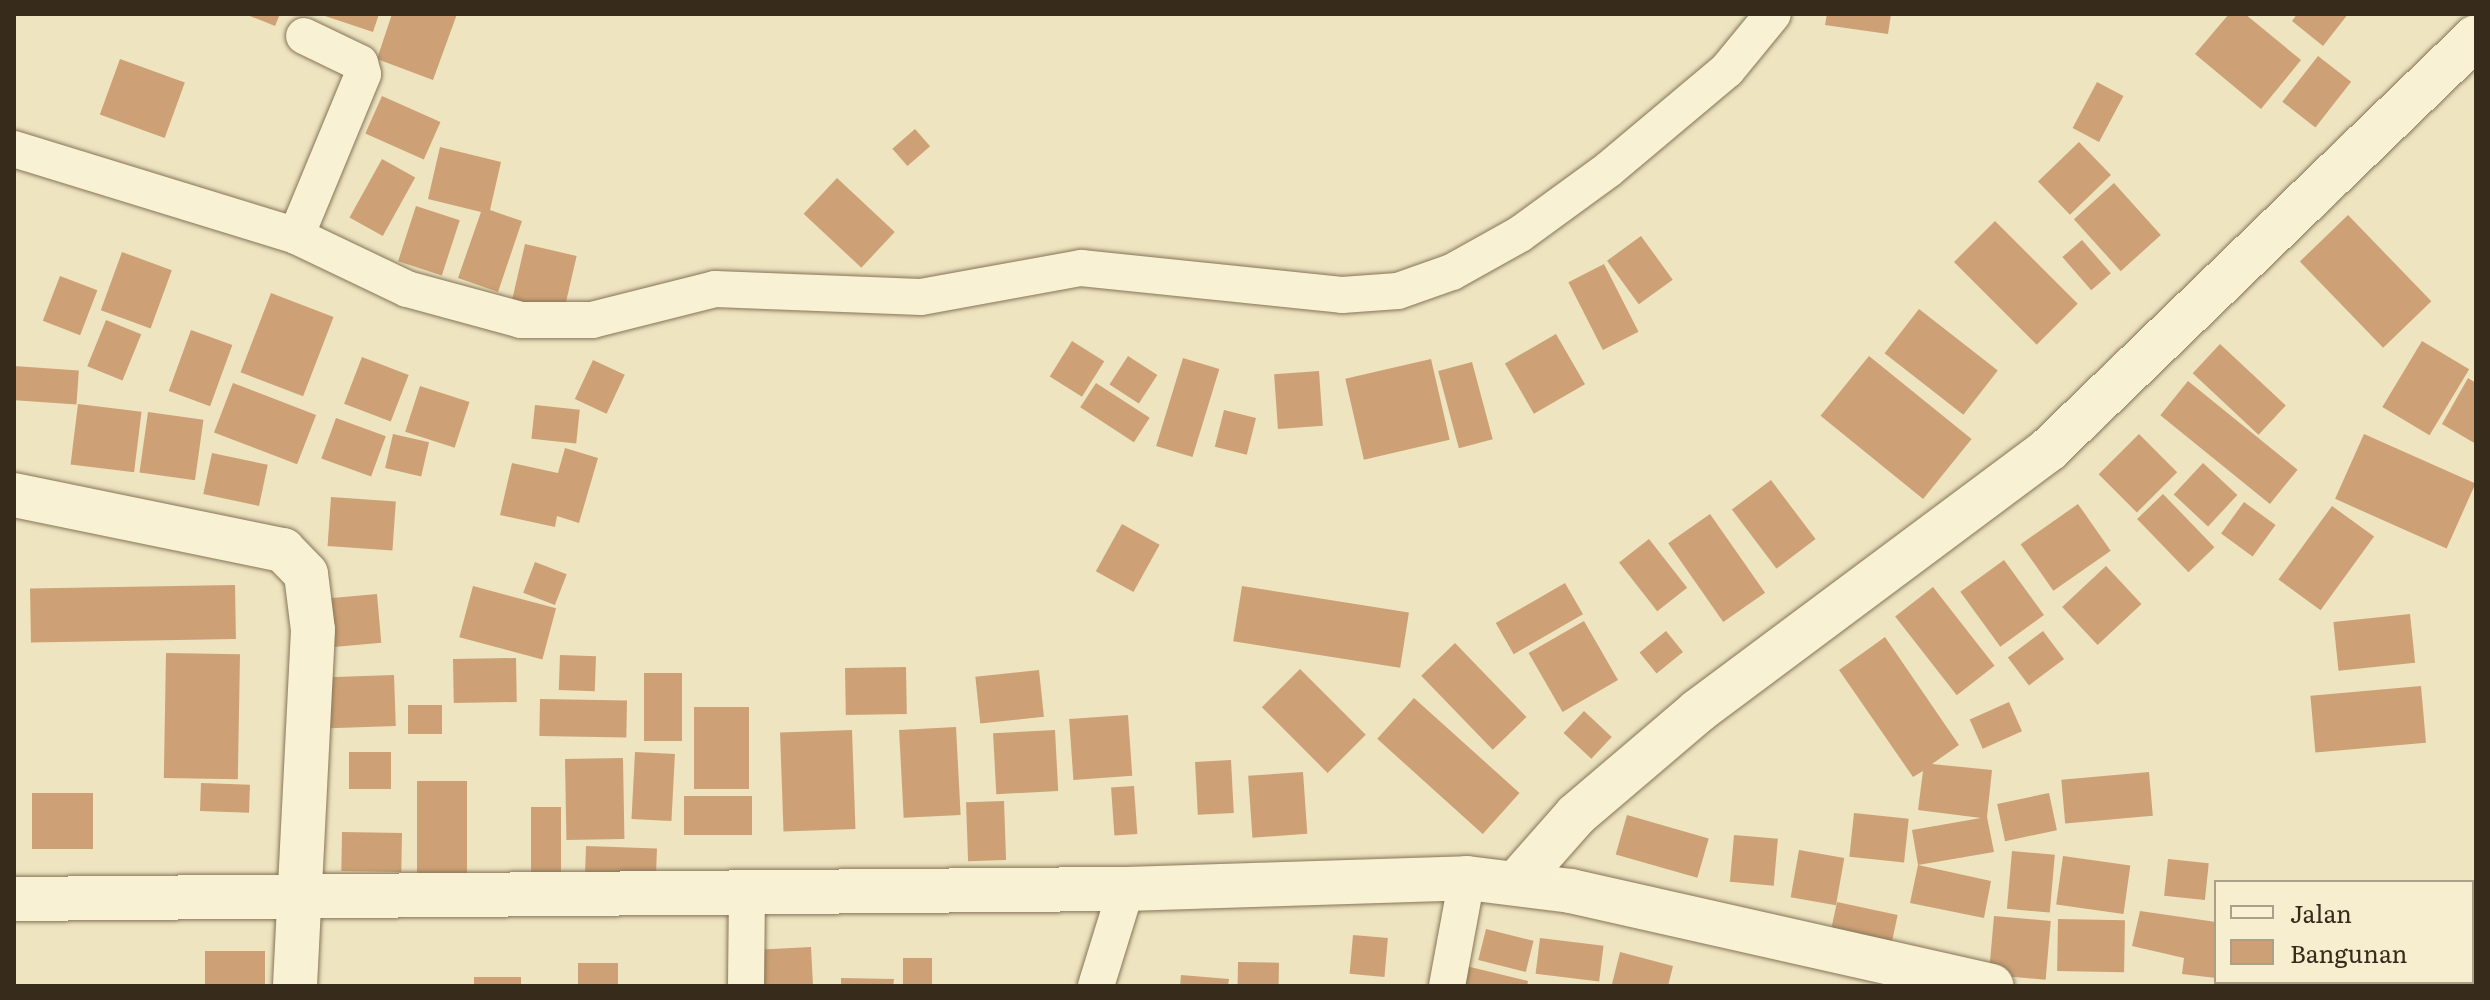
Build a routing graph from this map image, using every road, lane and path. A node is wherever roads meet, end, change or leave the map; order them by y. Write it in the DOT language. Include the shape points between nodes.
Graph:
graph roads {
  1 [pos="1773,14"];
  2 [pos="304,36"];
  3 [pos="2476,37"];
  4 [pos="14,149"];
  5 [pos="296,236"];
  6 [pos="14,495"];
  7 [pos="1467,878"];
  8 [pos="1517,882"];
  9 [pos="1126,889"];
  10 [pos="747,891"];
  11 [pos="298,898"];
  12 [pos="14,899"];
  13 [pos="295,986"];
  14 [pos="746,986"];
  15 [pos="1096,986"];
  16 [pos="1447,986"];
  17 [pos="1991,986"];
  1 -- 5 [label="street" via="1727,70 1609,169 1520,234 1452,272 1398,291 1328,294 1081,268 921,297 715,289 556,322 521,320 407,289"];
  2 -- 5 [label="street" via="360,63 363,74"];
  3 -- 8 [label="street" via="2048,450 1698,711 1576,815"];
  4 -- 5 [label="street"];
  6 -- 11 [label="street" via="233,538 297,560 313,601"];
  7 -- 8 [label="street"];
  7 -- 9 [label="street"];
  7 -- 16 [label="street"];
  8 -- 17 [label="street"];
  9 -- 10 [label="street"];
  9 -- 15 [label="street"];
  10 -- 11 [label="street"];
  10 -- 14 [label="street"];
  11 -- 12 [label="street"];
  11 -- 13 [label="street"];
}
